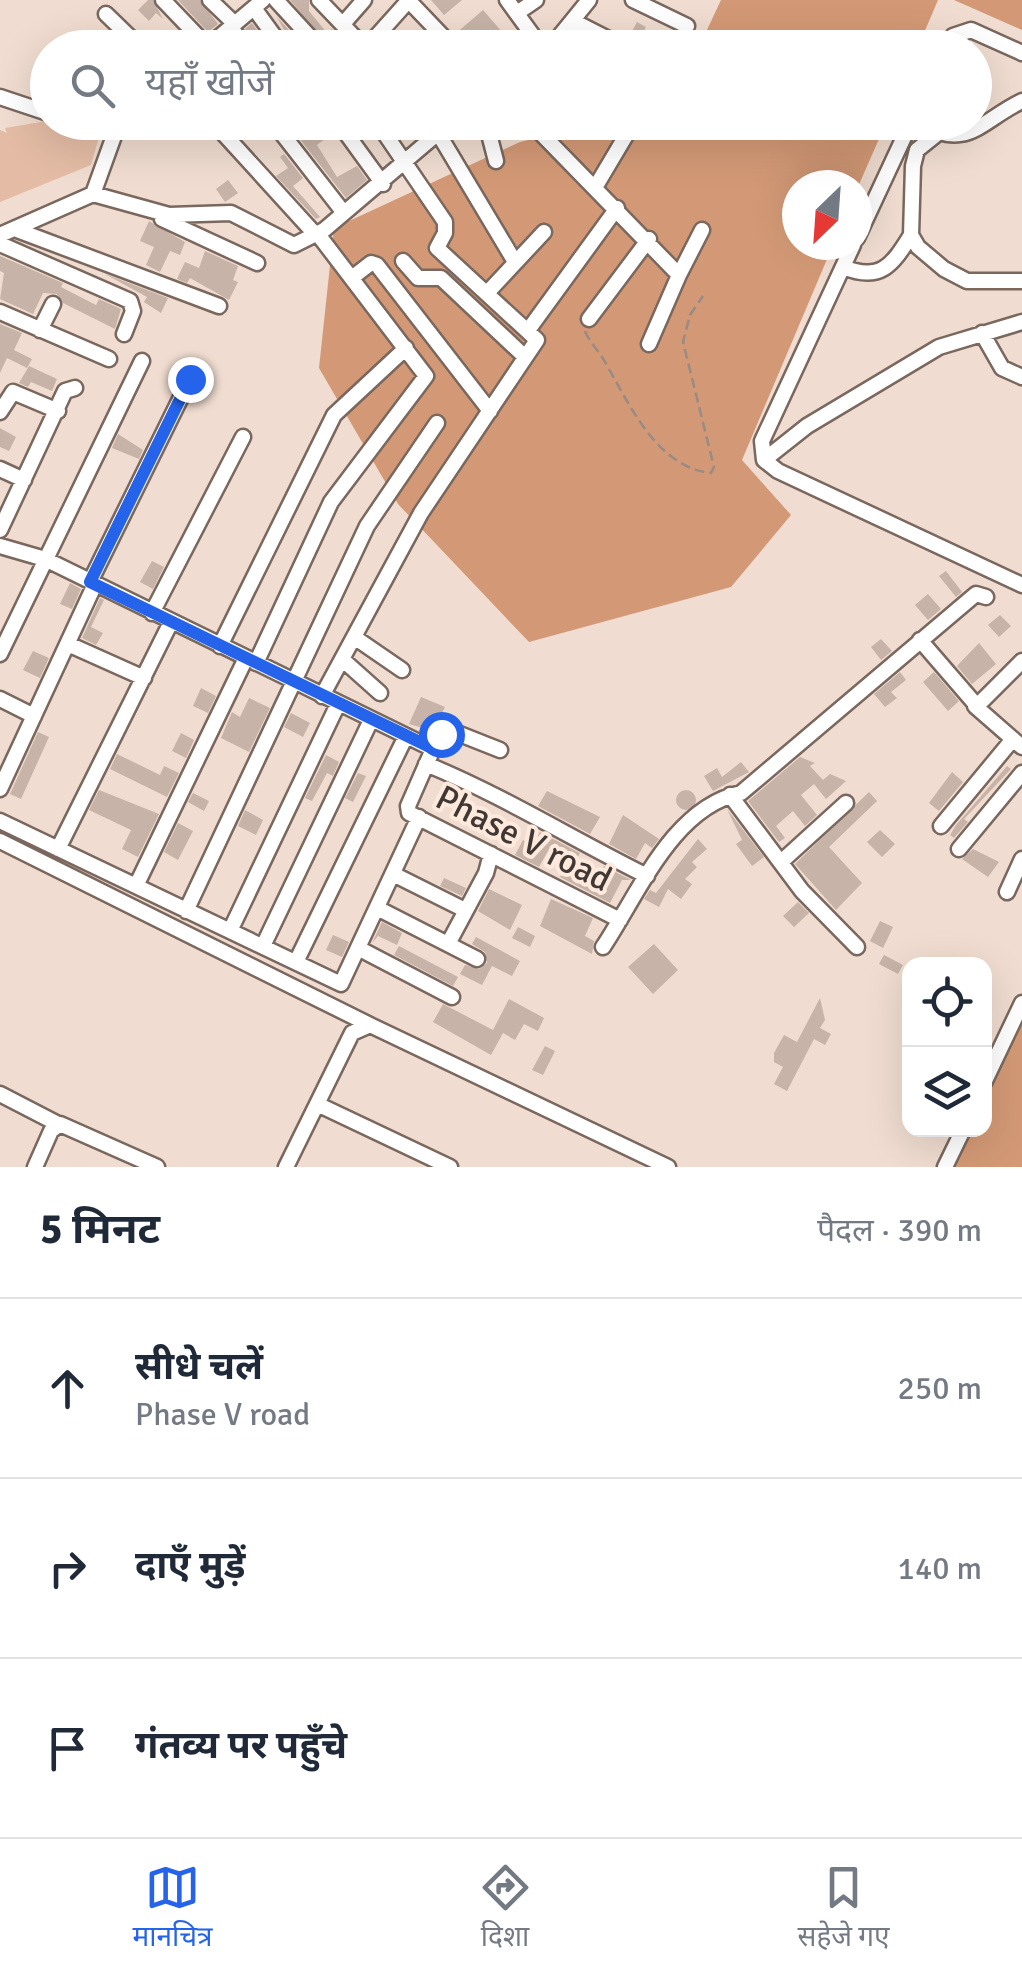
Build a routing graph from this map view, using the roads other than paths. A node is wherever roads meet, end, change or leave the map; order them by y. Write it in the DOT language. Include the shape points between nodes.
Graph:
graph roads {
  1 [pos="163,0"];
  2 [pos="210,0"];
  3 [pos="276,0"];
  4 [pos="319,0"];
  5 [pos="364,0"];
  6 [pos="408,0"];
  7 [pos="507,0"];
  8 [pos="536,0"];
  9 [pos="634,0"];
  10 [pos="584,3"];
  11 [pos="259,4"];
  12 [pos="517,13"];
  13 [pos="106,14"];
  14 [pos="575,22"];
  15 [pos="343,24"];
  16 [pos="232,26"];
  17 [pos="687,26"];
  18 [pos="122,30"];
  19 [pos="192,30"];
  20 [pos="227,30"];
  21 [pos="235,30"];
  22 [pos="273,30"];
  23 [pos="304,30"];
  24 [pos="349,30"];
  25 [pos="382,30"];
  26 [pos="437,30"];
  27 [pos="529,30"];
  28 [pos="567,30"];
  29 [pos="591,30"];
  30 [pos="992,41"];
  31 [pos="1022,53"];
  32 [pos="0,97"];
  33 [pos="1022,101"];
  34 [pos="30,108"];
  35 [pos="992,121"];
  36 [pos="112,140"];
  37 [pos="230,140"];
  38 [pos="287,140"];
  39 [pos="351,140"];
  40 [pos="388,140"];
  41 [pos="429,140"];
  42 [pos="449,140"];
  43 [pos="491,140"];
  44 [pos="549,140"];
  45 [pos="623,140"];
  46 [pos="905,140"];
  47 [pos="928,140"];
  48 [pos="496,161"];
  49 [pos="405,165"];
  50 [pos="383,184"];
  51 [pos="596,186"];
  52 [pos="93,194"];
  53 [pos="114,197"];
  54 [pos="872,207"];
  55 [pos="617,208"];
  56 [pos="344,214"];
  57 [pos="17,230"];
  58 [pos="702,230"];
  59 [pos="544,232"];
  60 [pos="316,234"];
  61 [pos="0,235"];
  62 [pos="911,235"];
  63 [pos="649,239"];
  64 [pos="0,244"];
  65 [pos="846,260"];
  66 [pos="515,262"];
  67 [pos="256,263"];
  68 [pos="843,267"];
  69 [pos="386,275"];
  70 [pos="680,275"];
  71 [pos="353,277"];
  72 [pos="1022,281"];
  73 [pos="487,293"];
  74 [pos="53,304"];
  75 [pos="219,306"];
  76 [pos="0,312"];
  77 [pos="589,319"];
  78 [pos="1022,322"];
  79 [pos="528,329"];
  80 [pos="40,330"];
  81 [pos="982,332"];
  82 [pos="124,334"];
  83 [pos="649,344"];
  84 [pos="406,348"];
  85 [pos="524,356"];
  86 [pos="110,359"];
  87 [pos="142,361"];
  88 [pos="1022,377"];
  89 [pos="190,379"];
  90 [pos="75,388"];
  91 [pos="58,411"];
  92 [pos="490,411"];
  93 [pos="0,412"];
  94 [pos="437,423"];
  95 [pos="242,436"];
  96 [pos="764,460"];
  97 [pos="0,469"];
  98 [pos="24,480"];
  99 [pos="1,524"];
  100 [pos="0,546"];
  101 [pos="44,560"];
  102 [pos="92,583"];
  103 [pos="1022,585"];
  104 [pos="986,596"];
  105 [pos="152,613"];
  106 [pos="171,622"];
  107 [pos="354,637"];
  108 [pos="920,640"];
  109 [pos="68,644"];
  110 [pos="220,646"];
  111 [pos="0,654"];
  112 [pos="343,660"];
  113 [pos="251,661"];
  114 [pos="1022,662"];
  115 [pos="402,670"];
  116 [pos="144,678"];
  117 [pos="297,683"];
  118 [pos="380,693"];
  119 [pos="322,696"];
  120 [pos="0,699"];
  121 [pos="338,704"];
  122 [pos="976,706"];
  123 [pos="34,716"];
  124 [pos="371,720"];
  125 [pos="406,736"];
  126 [pos="1017,742"];
  127 [pos="434,749"];
  128 [pos="500,750"];
  129 [pos="426,764"];
  130 [pos="1022,773"];
  131 [pos="0,789"];
  132 [pos="730,794"];
  133 [pos="846,803"];
  134 [pos="419,817"];
  135 [pos="0,821"];
  136 [pos="940,826"];
  137 [pos="0,841"];
  138 [pos="58,849"];
  139 [pos="959,849"];
  140 [pos="490,854"];
  141 [pos="1022,859"];
  142 [pos="782,862"];
  143 [pos="393,874"];
  144 [pos="646,876"];
  145 [pos="136,886"];
  146 [pos="1007,892"];
  147 [pos="377,908"];
  148 [pos="186,910"];
  149 [pos="465,910"];
  150 [pos="620,920"];
  151 [pos="230,931"];
  152 [pos="448,944"];
  153 [pos="263,946"];
  154 [pos="603,947"];
  155 [pos="857,947"];
  156 [pos="358,948"];
  157 [pos="478,958"];
  158 [pos="296,962"];
  159 [pos="452,997"];
  160 [pos="1022,1004"];
  161 [pos="370,1025"];
  162 [pos="992,1066"];
  163 [pos="0,1094"];
  164 [pos="317,1104"];
  165 [pos="58,1124"];
  166 [pos="960,1137"];
  167 [pos="35,1167"];
  168 [pos="158,1167"];
  169 [pos="286,1167"];
  170 [pos="450,1167"];
  171 [pos="668,1167"];
  172 [pos="945,1167"];
  1 -- 19 [label="street"];
  2 -- 16 [label="street"];
  3 -- 23 [label="street"];
  4 -- 15 [label="street"];
  5 -- 15 [label="street"];
  6 -- 25 [label="street"];
  6 -- 26 [label="street"];
  7 -- 12 [label="street"];
  8 -- 12 [label="street"];
  9 -- 17 [label="street"];
  10 -- 14 [label="street"];
  11 -- 16 [label="street"];
  11 -- 22 [label="street"];
  12 -- 27 [label="street"];
  13 -- 18 [label="street"];
  14 -- 28 [label="street"];
  14 -- 29 [label="street"];
  15 -- 24 [label="street"];
  16 -- 20 [label="street"];
  16 -- 21 [label="street"];
  30 -- 31 [label="street"];
  32 -- 34 [label="street"];
  33 -- 35 [label="street"];
  36 -- 52 [label="street"];
  37 -- 60 [label="street"];
  38 -- 56 [label="street"];
  39 -- 50 [label="street"];
  40 -- 49 [label="street"];
  41 -- 49 [label="street"];
  42 -- 66 [label="street"];
  43 -- 48 [label="street"];
  44 -- 51 [label="street"];
  45 -- 51 [label="street"];
  46 -- 54 [label="street"];
  47 -- 62 [label="street" via="914,159"];
  49 -- 50 [label="street"];
  49 -- 73 [label="street" via="446,228 437,248"];
  50 -- 56 [label="street"];
  51 -- 55 [label="street"];
  52 -- 53 [label="street"];
  52 -- 57 [label="street"];
  53 -- 60 [label="street" via="169,215 232,213 290,244"];
  53 -- 67 [label="street"];
  55 -- 63 [label="street"];
  55 -- 79 [label="street"];
  56 -- 60 [label="street"];
  57 -- 61 [label="street"];
  57 -- 75 [label="street"];
  58 -- 70 [label="street"];
  59 -- 66 [label="street"];
  60 -- 71 [label="street"];
  62 -- 68 [label="street" via="880,274"];
  62 -- 72 [label="street" via="944,270 967,280"];
  63 -- 70 [label="street"];
  63 -- 77 [label="street"];
  64 -- 82 [label="street" via="130,301"];
  65 -- 68 [label="street"];
  66 -- 73 [label="street"];
  68 -- 96 [label="street" via="762,441"];
  69 -- 71 [label="street" via="371,263"];
  69 -- 85 [label="street" via="406,259 418,278 441,278"];
  69 -- 92 [label="street"];
  70 -- 83 [label="street"];
  71 -- 84 [label="street"];
  73 -- 79 [label="street"];
  74 -- 80 [label="street"];
  76 -- 80 [label="street"];
  78 -- 81 [label="street"];
  79 -- 85 [label="street" via="537,340"];
  80 -- 86 [label="street"];
  81 -- 88 [label="street" via="1002,368"];
  81 -- 96 [label="street" via="939,346 864,390"];
  84 -- 110 [label="street" via="334,415"];
  84 -- 113 [label="street" via="426,378 331,502"];
  85 -- 92 [label="street"];
  87 -- 101 [label="street"];
  89 -- 102 [label="street"];
  90 -- 91 [label="street" via="64,391"];
  91 -- 93 [label="street" via="12,392"];
  91 -- 98 [label="street"];
  92 -- 107 [label="street" via="421,512"];
  94 -- 117 [label="street" via="367,526"];
  95 -- 105 [label="street"];
  96 -- 103 [label="street"];
  97 -- 98 [label="street"];
  98 -- 99 [label="street"];
  100 -- 101 [label="street, Phase V road"];
  101 -- 102 [label="street, Phase V road"];
  101 -- 111 [label="street"];
  102 -- 105 [label="street, Phase V road"];
  102 -- 109 [label="street"];
  104 -- 108 [label="street" via="976,594"];
  105 -- 106 [label="street, Phase V road"];
  106 -- 110 [label="street, Phase V road"];
  106 -- 116 [label="street"];
  107 -- 112 [label="street"];
  107 -- 115 [label="street"];
  108 -- 122 [label="street"];
  108 -- 132 [label="street" via="741,793"];
  109 -- 116 [label="street"];
  109 -- 123 [label="street"];
  110 -- 113 [label="street, Phase V road"];
  112 -- 118 [label="street"];
  112 -- 119 [label="street"];
  113 -- 117 [label="street, Phase V road"];
  113 -- 145 [label="street"];
  114 -- 122 [label="street"];
  116 -- 138 [label="street"];
  117 -- 119 [label="street, Phase V road"];
  117 -- 148 [label="street"];
  119 -- 121 [label="street, Phase V road"];
  120 -- 123 [label="street"];
  121 -- 124 [label="street, Phase V road"];
  121 -- 151 [label="street"];
  122 -- 126 [label="street"];
  123 -- 131 [label="street"];
  124 -- 125 [label="street, Phase V road"];
  124 -- 153 [label="street"];
  125 -- 127 [label="street, Phase V road"];
  125 -- 158 [label="street"];
  126 -- 136 [label="street"];
  127 -- 128 [label="street" via="447,729"];
  127 -- 129 [label="street, Phase V road"];
  129 -- 134 [label="street, Phase V road" via="408,806"];
  129 -- 144 [label="street"];
  130 -- 139 [label="street"];
  132 -- 142 [label="street"];
  132 -- 144 [label="street" via="710,803"];
  133 -- 142 [label="street"];
  134 -- 140 [label="street, Phase V road"];
  134 -- 143 [label="street"];
  135 -- 138 [label="street"];
  137 -- 161 [label="street"];
  138 -- 145 [label="street"];
  140 -- 149 [label="street"];
  140 -- 150 [label="street, Phase V road"];
  141 -- 146 [label="street"];
  142 -- 155 [label="street"];
  143 -- 147 [label="street"];
  143 -- 149 [label="street"];
  144 -- 150 [label="street"];
  145 -- 148 [label="street"];
  147 -- 152 [label="street"];
  147 -- 156 [label="street"];
  148 -- 151 [label="street"];
  149 -- 152 [label="street"];
  150 -- 154 [label="street"];
  151 -- 153 [label="street"];
  152 -- 157 [label="street"];
  153 -- 158 [label="street"];
  156 -- 158 [label="street" via="341,984"];
  156 -- 159 [label="street"];
  160 -- 162 [label="street"];
  161 -- 164 [label="street" via="352,1033"];
  161 -- 171 [label="street"];
  163 -- 165 [label="street"];
  164 -- 169 [label="street"];
  164 -- 170 [label="street"];
  165 -- 167 [label="street"];
  165 -- 168 [label="street"];
  166 -- 172 [label="street"];
}
